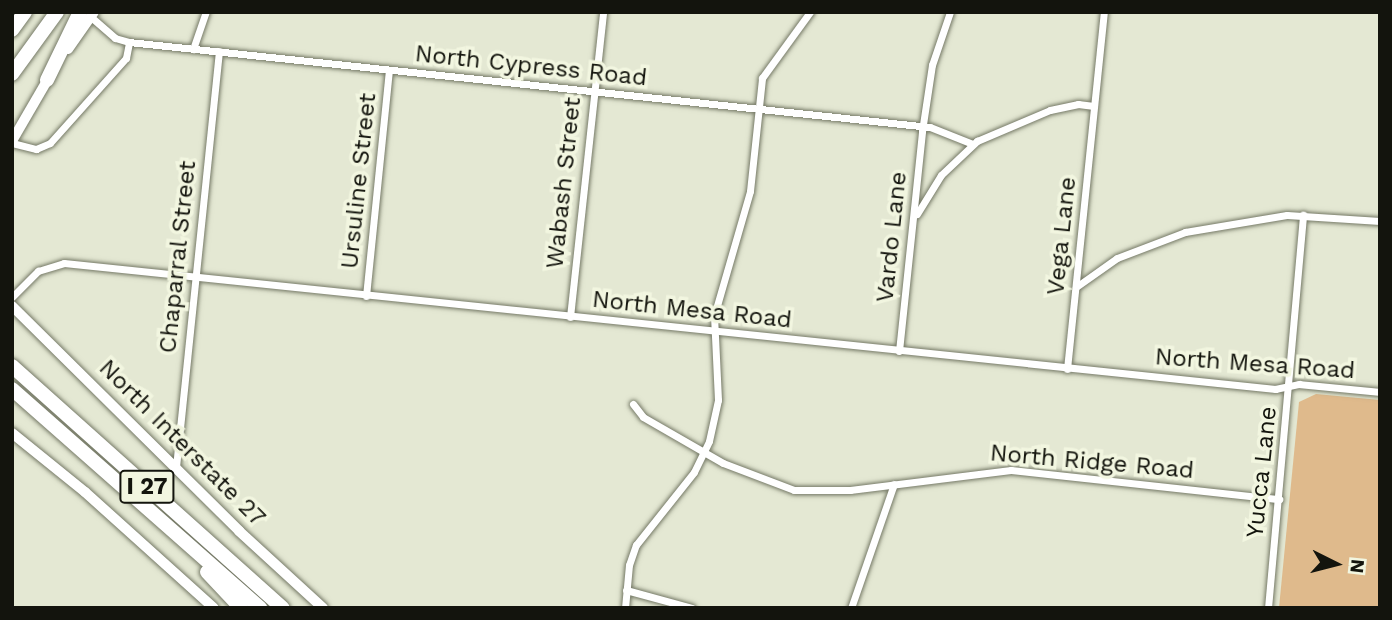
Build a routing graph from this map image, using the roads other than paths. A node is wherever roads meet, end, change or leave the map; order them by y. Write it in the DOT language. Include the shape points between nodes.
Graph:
graph roads {
  1 [pos="25,12"];
  2 [pos="57,12"];
  3 [pos="206,12"];
  4 [pos="603,12"];
  5 [pos="810,12"];
  6 [pos="950,12"];
  7 [pos="1104,12"];
  8 [pos="88,14"];
  9 [pos="12,30"];
  10 [pos="129,42"];
  11 [pos="193,49"];
  12 [pos="219,51"];
  13 [pos="390,70"];
  14 [pos="12,74"];
  15 [pos="47,80"];
  16 [pos="593,92"];
  17 [pos="1094,106"];
  18 [pos="758,109"];
  19 [pos="922,127"];
  20 [pos="12,142"];
  21 [pos="973,144"];
  22 [pos="1303,215"];
  23 [pos="914,220"];
  24 [pos="1380,221"];
  25 [pos="195,277"];
  26 [pos="1076,287"];
  27 [pos="12,296"];
  28 [pos="366,296"];
  29 [pos="12,306"];
  30 [pos="570,317"];
  31 [pos="714,332"];
  32 [pos="899,351"];
  33 [pos="12,366"];
  34 [pos="1068,369"];
  35 [pos="1290,385"];
  36 [pos="12,389"];
  37 [pos="1380,392"];
  38 [pos="634,404"];
  39 [pos="12,433"];
  40 [pos="706,452"];
  41 [pos="176,467"];
  42 [pos="894,484"];
  43 [pos="134,495"];
  44 [pos="1279,499"];
  45 [pos="626,590"];
  46 [pos="214,608"];
  47 [pos="241,608"];
  48 [pos="260,608"];
  49 [pos="283,608"];
  50 [pos="323,608"];
  51 [pos="625,608"];
  52 [pos="692,608"];
  53 [pos="851,608"];
  54 [pos="1268,608"];
  1 -- 9 [label="highway"];
  2 -- 14 [label="highway"];
  3 -- 11 [label="street"];
  4 -- 16 [label="street, Wabash Street"];
  5 -- 18 [label="street" via="762,78"];
  6 -- 19 [label="street, Vardo Lane" via="932,65"];
  7 -- 17 [label="street, Vega Lane"];
  8 -- 10 [label="street, North Cypress Road" via="115,38"];
  8 -- 15 [label="highway"];
  10 -- 11 [label="street, North Cypress Road"];
  10 -- 20 [label="street" via="126,58 50,143 36,149"];
  11 -- 12 [label="street, North Cypress Road"];
  12 -- 13 [label="street, North Cypress Road"];
  12 -- 25 [label="street, Chaparral Street"];
  13 -- 16 [label="street, North Cypress Road"];
  13 -- 28 [label="street, Ursuline Street"];
  15 -- 20 [label="main road"];
  16 -- 18 [label="street, North Cypress Road"];
  16 -- 30 [label="street, Wabash Street"];
  17 -- 21 [label="street" via="1050,110"];
  17 -- 26 [label="street, Vega Lane"];
  18 -- 19 [label="street, North Cypress Road"];
  18 -- 31 [label="street" via="750,191 716,304"];
  19 -- 21 [label="street, North Cypress Road"];
  19 -- 23 [label="street, Vardo Lane"];
  21 -- 23 [label="street" via="941,175"];
  22 -- 24 [label="street"];
  22 -- 26 [label="street" via="1160,239 1117,258"];
  22 -- 35 [label="street, Yucca Lane"];
  23 -- 32 [label="street, Vardo Lane"];
  25 -- 27 [label="street, North Mesa Road" via="57,263 38,271"];
  25 -- 28 [label="street, North Mesa Road"];
  25 -- 41 [label="street, Chaparral Street"];
  26 -- 34 [label="street, Vega Lane"];
  28 -- 30 [label="street, North Mesa Road"];
  29 -- 41 [label="main road, North Interstate 27"];
  30 -- 31 [label="street, North Mesa Road"];
  31 -- 32 [label="street, North Mesa Road"];
  31 -- 40 [label="street" via="718,400"];
  32 -- 34 [label="street, North Mesa Road"];
  33 -- 49 [label="highway, I 27"];
  34 -- 35 [label="street, North Mesa Road" via="1275,389"];
  35 -- 37 [label="street, North Mesa Road"];
  35 -- 44 [label="street, Yucca Lane"];
  36 -- 43 [label="highway, I 27"];
  38 -- 40 [label="street, North Ridge Road" via="643,417"];
  39 -- 46 [label="main road"];
  40 -- 42 [label="street, North Ridge Road" via="744,474 794,490 828,492"];
  40 -- 45 [label="street" via="636,545"];
  41 -- 50 [label="main road, North Interstate 27"];
  42 -- 44 [label="street, North Ridge Road" via="1011,470"];
  42 -- 53 [label="street"];
  43 -- 47 [label="highway"];
  43 -- 48 [label="highway, I 27"];
  44 -- 54 [label="street, Yucca Lane"];
  45 -- 51 [label="street"];
  45 -- 52 [label="street"];
}
